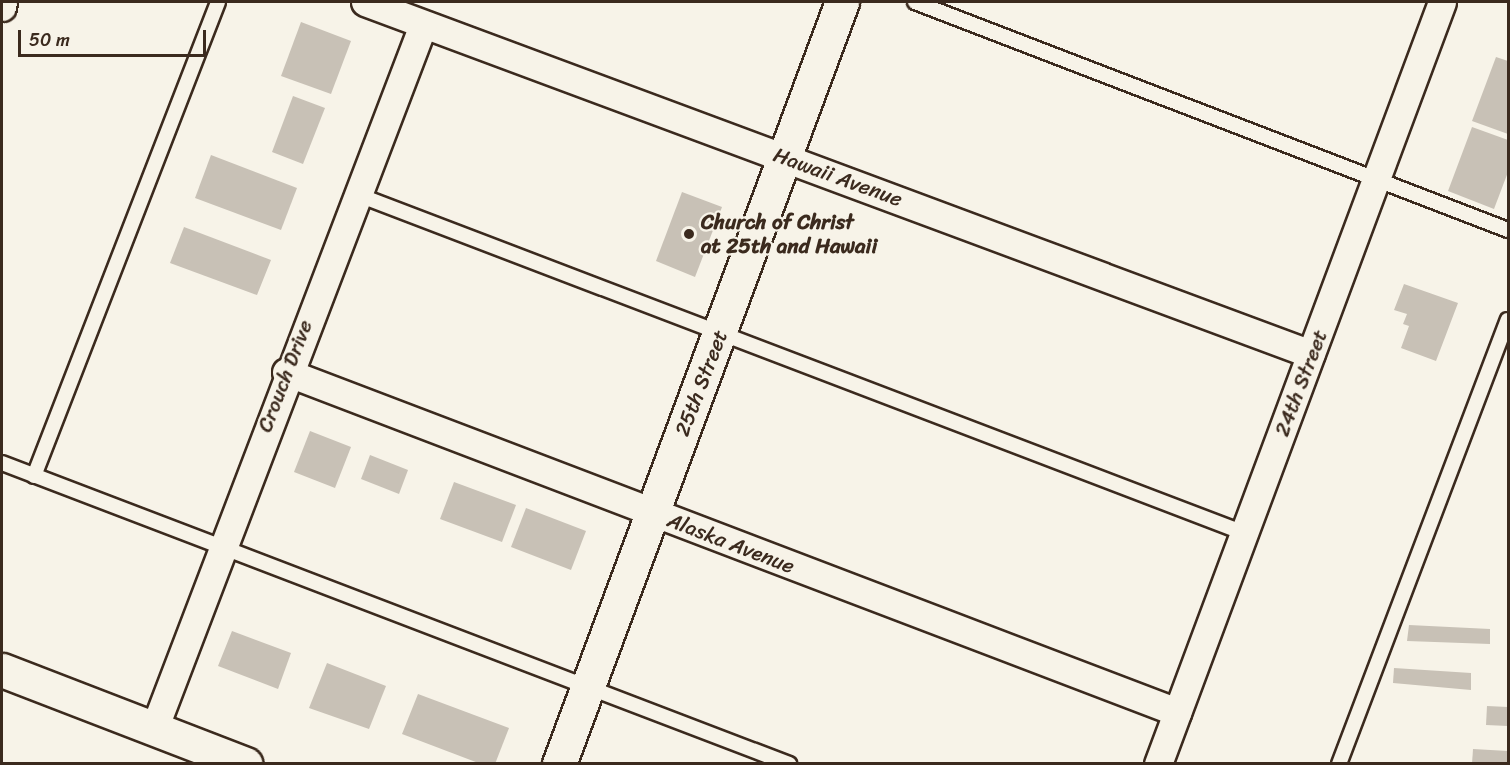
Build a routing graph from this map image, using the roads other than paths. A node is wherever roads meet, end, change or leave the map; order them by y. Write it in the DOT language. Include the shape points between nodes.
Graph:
graph roads {
  1 [pos="3,2"];
  2 [pos="218,2"];
  3 [pos="364,2"];
  4 [pos="842,2"];
  5 [pos="915,2"];
  6 [pos="1442,2"];
  7 [pos="2,7"];
  8 [pos="423,25"];
  9 [pos="783,156"];
  10 [pos="1377,177"];
  11 [pos="356,194"];
  12 [pos="1509,230"];
  13 [pos="1509,320"];
  14 [pos="721,332"];
  15 [pos="1311,354"];
  16 [pos="286,372"];
  17 [pos="2,463"];
  18 [pos="34,476"];
  19 [pos="651,513"];
  20 [pos="1244,533"];
  21 [pos="222,546"];
  22 [pos="2,670"];
  23 [pos="587,687"];
  24 [pos="1177,712"];
  25 [pos="154,729"];
  26 [pos="246,764"];
  27 [pos="559,764"];
  28 [pos="789,764"];
  29 [pos="1158,764"];
  30 [pos="1339,764"];
  1 -- 7 [label="street"];
  2 -- 18 [label="lane"];
  3 -- 8 [label="street, Hawaii Avenue"];
  4 -- 9 [label="street, 25th Street"];
  5 -- 10 [label="lane"];
  6 -- 10 [label="street, 24th Street"];
  8 -- 9 [label="street, Hawaii Avenue"];
  8 -- 11 [label="street, Crouch Drive"];
  9 -- 14 [label="street, 25th Street"];
  9 -- 15 [label="street, Hawaii Avenue"];
  10 -- 12 [label="lane"];
  10 -- 15 [label="street, 24th Street"];
  11 -- 14 [label="lane"];
  11 -- 16 [label="street, Crouch Drive"];
  13 -- 30 [label="lane"];
  14 -- 19 [label="street, 25th Street"];
  14 -- 20 [label="lane"];
  15 -- 20 [label="street, 24th Street"];
  16 -- 19 [label="street, Alaska Avenue"];
  16 -- 21 [label="street, Crouch Drive"];
  17 -- 18 [label="lane"];
  18 -- 21 [label="lane"];
  19 -- 23 [label="street, 25th Street"];
  19 -- 24 [label="street, Alaska Avenue"];
  20 -- 24 [label="street, 24th Street"];
  21 -- 23 [label="lane"];
  21 -- 25 [label="street, Crouch Drive"];
  22 -- 25 [label="street"];
  23 -- 27 [label="street, 25th Street"];
  23 -- 28 [label="lane"];
  24 -- 29 [label="street, 24th Street"];
  25 -- 26 [label="street"];
}
